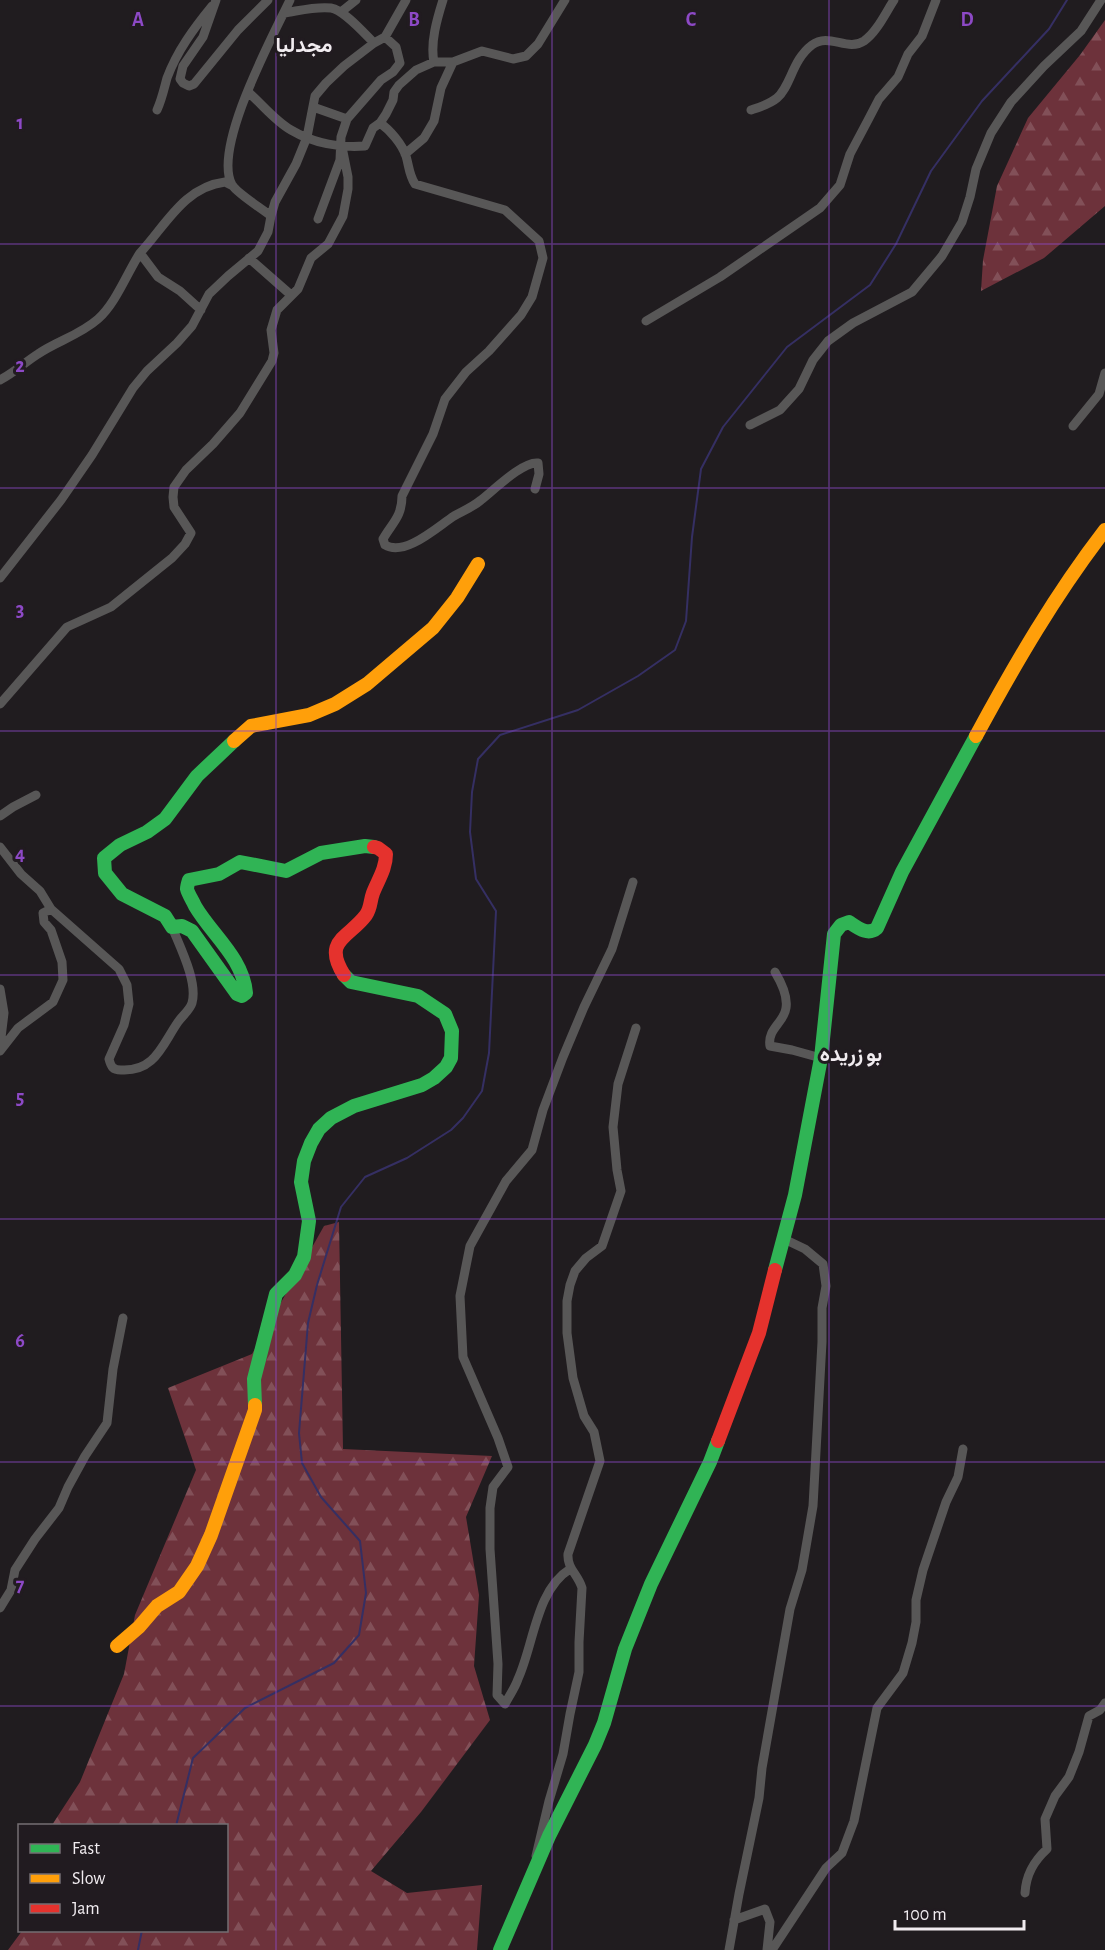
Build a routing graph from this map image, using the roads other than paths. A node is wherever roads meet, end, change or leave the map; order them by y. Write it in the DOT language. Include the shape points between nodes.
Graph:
graph roads {
  1 [pos="268,0"];
  2 [pos="290,0"];
  3 [pos="356,0"];
  4 [pos="406,0"];
  5 [pos="443,0"];
  6 [pos="565,0"];
  7 [pos="894,0"];
  8 [pos="936,0"];
  9 [pos="1101,0"];
  10 [pos="216,1"];
  11 [pos="340,12"];
  12 [pos="284,13"];
  13 [pos="385,37"];
  14 [pos="374,43"];
  15 [pos="434,62"];
  16 [pos="453,62"];
  17 [pos="248,92"];
  18 [pos="313,107"];
  19 [pos="157,110"];
  20 [pos="752,110"];
  21 [pos="347,119"];
  22 [pos="380,123"];
  23 [pos="308,137"];
  24 [pos="342,147"];
  25 [pos="405,154"];
  26 [pos="233,186"];
  27 [pos="271,216"];
  28 [pos="318,219"];
  29 [pos="140,253"];
  30 [pos="249,258"];
  31 [pos="291,296"];
  32 [pos="201,310"];
  33 [pos="646,321"];
  34 [pos="1105,373"];
  35 [pos="0,380"];
  36 [pos="750,425"];
  37 [pos="1073,426"];
  38 [pos="535,489"];
  39 [pos="1105,530"];
  40 [pos="478,564"];
  41 [pos="0,578"];
  42 [pos="0,704"];
  43 [pos="36,795"];
  44 [pos="0,816"];
  45 [pos="0,847"];
  46 [pos="633,882"];
  47 [pos="51,909"];
  48 [pos="172,927"];
  49 [pos="775,972"];
  50 [pos="0,989"];
  51 [pos="636,1028"];
  52 [pos="0,1048"];
  53 [pos="821,1058"];
  54 [pos="784,1239"];
  55 [pos="123,1318"];
  56 [pos="963,1449"];
  57 [pos="570,1569"];
  58 [pos="0,1608"];
  59 [pos="117,1646"];
  60 [pos="1105,1703"];
  61 [pos="535,1867"];
  62 [pos="1025,1893"];
  63 [pos="734,1920"];
  64 [pos="500,1950"];
  65 [pos="729,1950"];
  66 [pos="767,1950"];
  67 [pos="772,1950"];
  1 -- 10 [label="street" via="189,86 180,79 181,72 203,37"];
  2 -- 12 [label="street"];
  3 -- 11 [label="street"];
  4 -- 13 [label="street"];
  5 -- 15 [label="street" via="437,18"];
  6 -- 16 [label="street" via="526,56 513,58 483,51"];
  7 -- 20 [label="street" via="862,42 848,45 820,40 809,47 779,95"];
  8 -- 33 [label="street" via="922,36 898,77 879,99 850,154 840,186 820,208 720,277"];
  9 -- 36 [label="street" via="1081,31 1011,102 990,133 962,222 942,256 912,292 828,341 813,360 799,389 780,410"];
  10 -- 19 [label="street" via="178,54"];
  11 -- 12 [label="street" via="317,8"];
  11 -- 14 [label="street"];
  12 -- 17 [label="street"];
  13 -- 14 [label="street"];
  13 -- 21 [label="street" via="396,47 400,63"];
  14 -- 18 [label="street" via="326,83 315,96"];
  15 -- 16 [label="street"];
  15 -- 22 [label="street" via="416,70 399,85"];
  16 -- 25 [label="street" via="441,88 434,121 424,138"];
  17 -- 23 [label="street" via="290,130"];
  17 -- 26 [label="street" via="231,141 229,164"];
  18 -- 21 [label="street"];
  18 -- 23 [label="street"];
  21 -- 24 [label="street"];
  22 -- 24 [label="street" via="373,128 365,146"];
  22 -- 25 [label="street" via="388,128"];
  23 -- 24 [label="street"];
  23 -- 27 [label="street"];
  24 -- 28 [label="street"];
  24 -- 31 [label="street" via="348,177 343,216 328,244 311,258"];
  25 -- 38 [label="street" via="415,183 504,210 538,241 543,258 532,297 521,315 445,399 433,434 402,496 399,516 382,539 385,546 395,549 408,546 473,506 528,465 538,463"];
  26 -- 27 [label="street"];
  26 -- 29 [label="street" via="215,183 194,193"];
  27 -- 30 [label="street" via="264,242"];
  29 -- 32 [label="street" via="158,277"];
  29 -- 35 [label="street" via="99,318"];
  30 -- 31 [label="street"];
  30 -- 32 [label="street" via="209,294"];
  31 -- 42 [label="street" via="277,310 271,330 272,362 240,413 174,487 173,502 189,530 189,540 106,611 67,627"];
  32 -- 41 [label="street" via="192,326 133,388 61,500"];
  34 -- 37 [label="street" via="1099,394"];
  39 -- 53 [label="street" via="1025,645 903,870 876,928 861,931 849,922 834,934"];
  40 -- 48 [label="street" via="452,606 431,630 375,679 347,699 309,715 251,726 197,776 165,819 104,858 105,873 122,894 165,916"];
  43 -- 44 [label="street"];
  45 -- 47 [label="street"];
  46 -- 57 [label="street" via="612,949 563,1057 532,1150 506,1181 470,1246 460,1296 463,1357 508,1467 493,1487 489,1549 497,1695 505,1704 518,1680 546,1595 559,1575"];
  47 -- 48 [label="street" via="119,969 127,985 129,1005 109,1059 117,1070 142,1068 159,1053 192,1005 186,961"];
  47 -- 52 [label="street" via="43,917 62,962 63,980 53,1002 18,1028"];
  48 -- 59 [label="street" via="192,931 242,996 246,987 237,961 207,925 187,890 189,880 219,874 240,862 286,871 321,853 364,846 378,848 386,854 387,862 371,896 369,911 338,940 337,961 351,982 417,996 445,1014 452,1031 451,1059 422,1085 341,1112 310,1143 301,1182 309,1221 303,1257 295,1275 276,1294 255,1379 255,1410 211,1535 179,1592 157,1606"];
  49 -- 53 [label="street" via="787,1009 772,1031 770,1046"];
  50 -- 52 [label="street" via="4,1013"];
  51 -- 57 [label="street" via="618,1084 613,1127 621,1191 602,1246 575,1271 567,1301 573,1378 584,1416 594,1432 600,1461 568,1554"];
  53 -- 54 [label="street"];
  54 -- 61 [label="street" via="759,1333 710,1462 651,1584 622,1658 595,1745"];
  54 -- 63 [label="street" via="823,1264 826,1286 816,1470 804,1559 790,1609"];
  55 -- 58 [label="street" via="107,1423 59,1508 15,1570 11,1590"];
  56 -- 67 [label="street" via="958,1477 922,1570 916,1622 903,1673 877,1708 854,1821 842,1853 826,1868"];
  57 -- 61 [label="street" via="582,1588 579,1672"];
  60 -- 62 [label="street" via="1089,1716 1069,1778 1055,1796 1045,1820 1047,1849 1025,1880"];
  61 -- 64 [label="street"];
  63 -- 65 [label="street"];
  63 -- 66 [label="street" via="765,1909 770,1923"];
}
